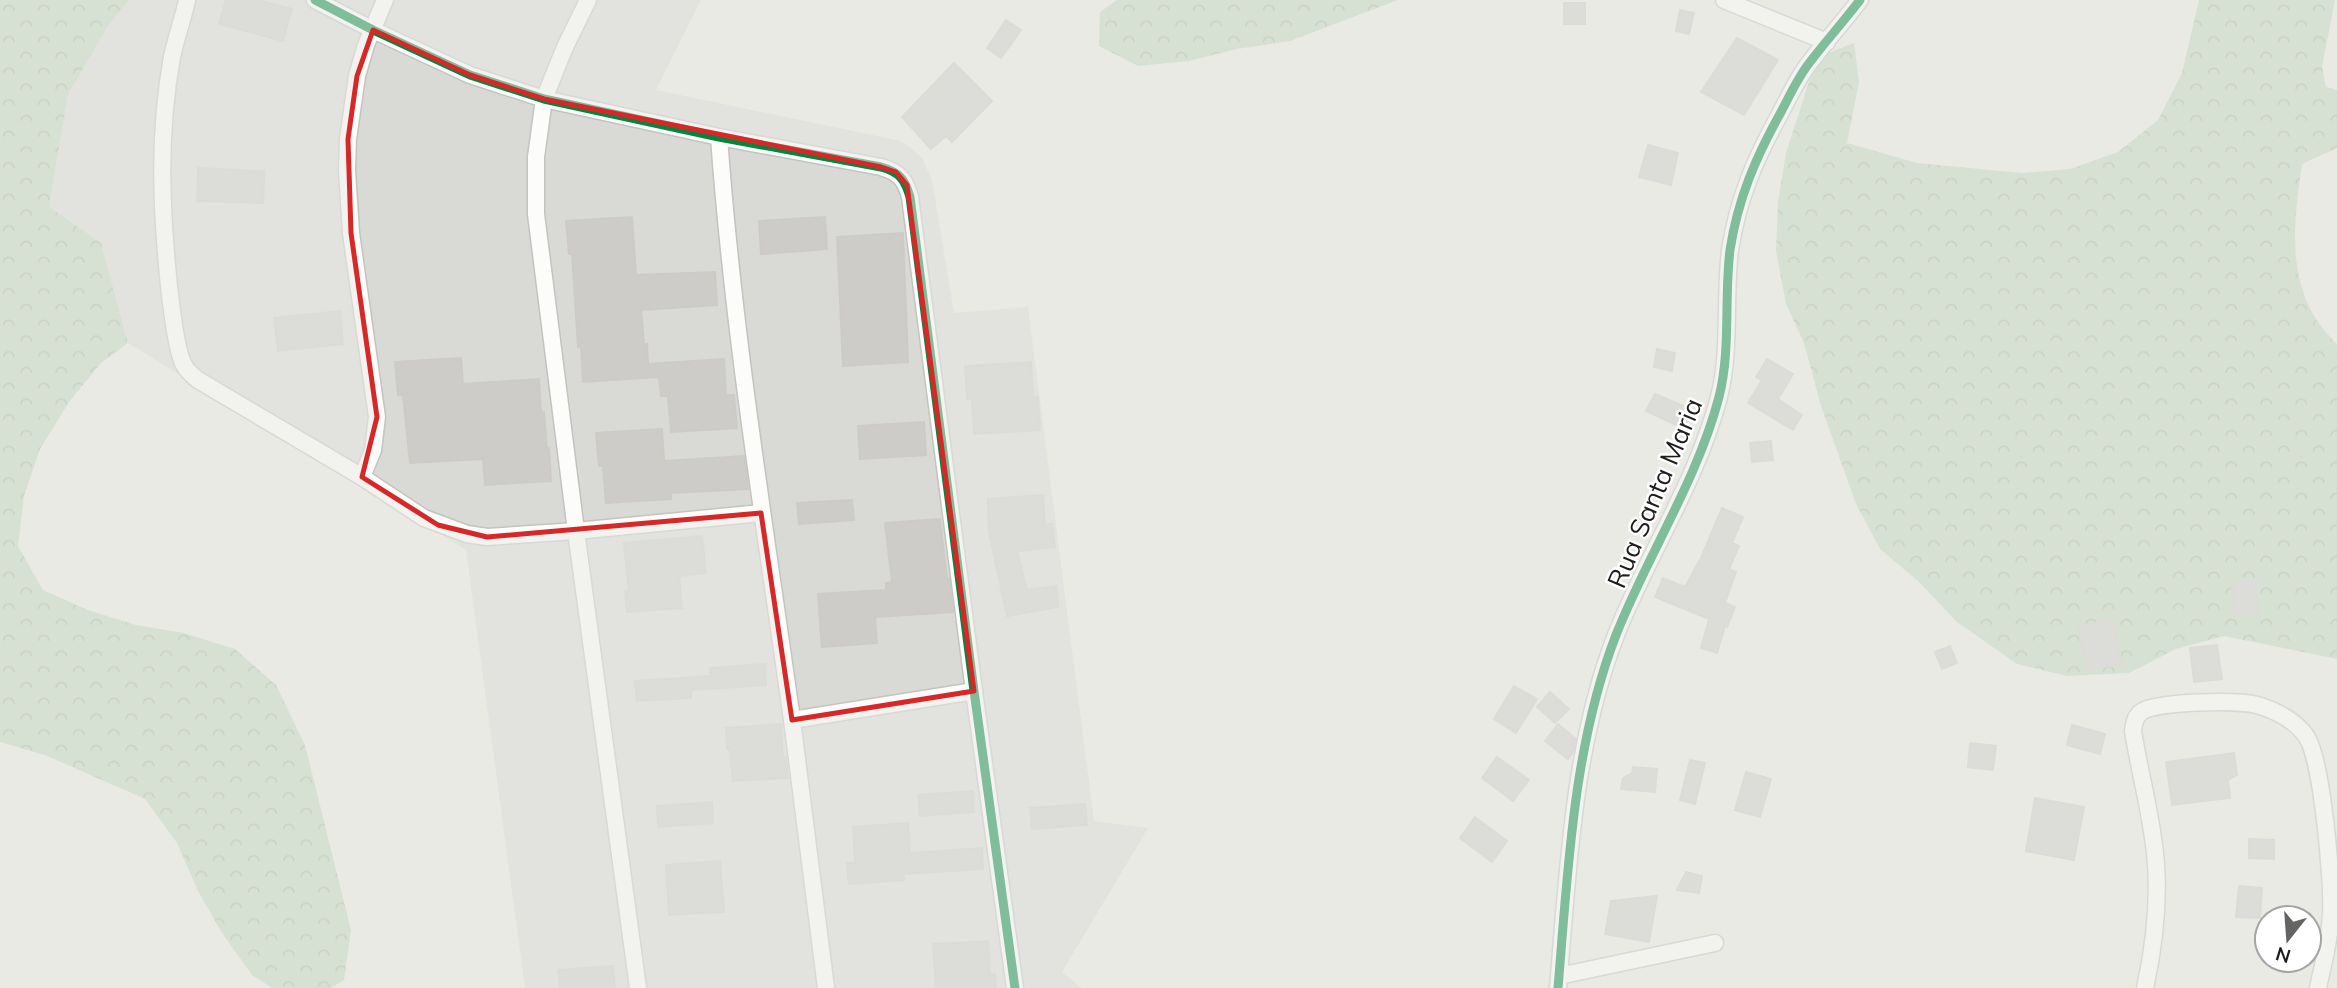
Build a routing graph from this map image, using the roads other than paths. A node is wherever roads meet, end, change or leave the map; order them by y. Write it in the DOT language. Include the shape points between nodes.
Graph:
graph roads {
  1 [pos="187,0"];
  2 [pos="315,0"];
  3 [pos="385,0"];
  4 [pos="587,0"];
  5 [pos="1724,0"];
  6 [pos="1860,0"];
  7 [pos="373,30"];
  8 [pos="1827,42"];
  9 [pos="544,99"];
  10 [pos="719,137"];
  11 [pos="362,477"];
  12 [pos="761,513"];
  13 [pos="576,531"];
  14 [pos="974,691"];
  15 [pos="792,720"];
  16 [pos="1715,943"];
  17 [pos="1559,982"];
  18 [pos="638,988"];
  19 [pos="826,988"];
  20 [pos="1015,988"];
  21 [pos="2146,988"];
  22 [pos="2318,988"];
  1 -- 11 [label="street" via="173,54 161,142 162,226 183,363 198,380"];
  2 -- 7 [label="street"];
  3 -- 7 [label="street"];
  4 -- 9 [label="street"];
  5 -- 8 [label="street"];
  6 -- 8 [label="street, Rua Santa Maria"];
  7 -- 9 [label="street" via="470,75"];
  7 -- 11 [label="street" via="358,76 347,170 351,233 377,417 373,450"];
  8 -- 17 [label="street, Rua Santa Maria" via="1799,78 1739,203 1730,250 1720,395 1704,444 1616,634 1602,677 1578,783"];
  9 -- 10 [label="street"];
  9 -- 13 [label="street" via="536,157 536,214"];
  10 -- 12 [label="street"];
  10 -- 14 [label="street" via="881,167 896,172 906,185"];
  11 -- 13 [label="street" via="424,518 460,533 487,537"];
  12 -- 13 [label="street"];
  12 -- 15 [label="street"];
  13 -- 18 [label="street"];
  14 -- 15 [label="street"];
  14 -- 20 [label="street"];
  15 -- 19 [label="street"];
  16 -- 17 [label="street"];
  21 -- 22 [label="street" via="2154,949 2156,862 2133,731 2136,718 2147,709 2167,705 2233,702 2256,704 2291,722 2309,740 2319,779 2331,894"];
}
